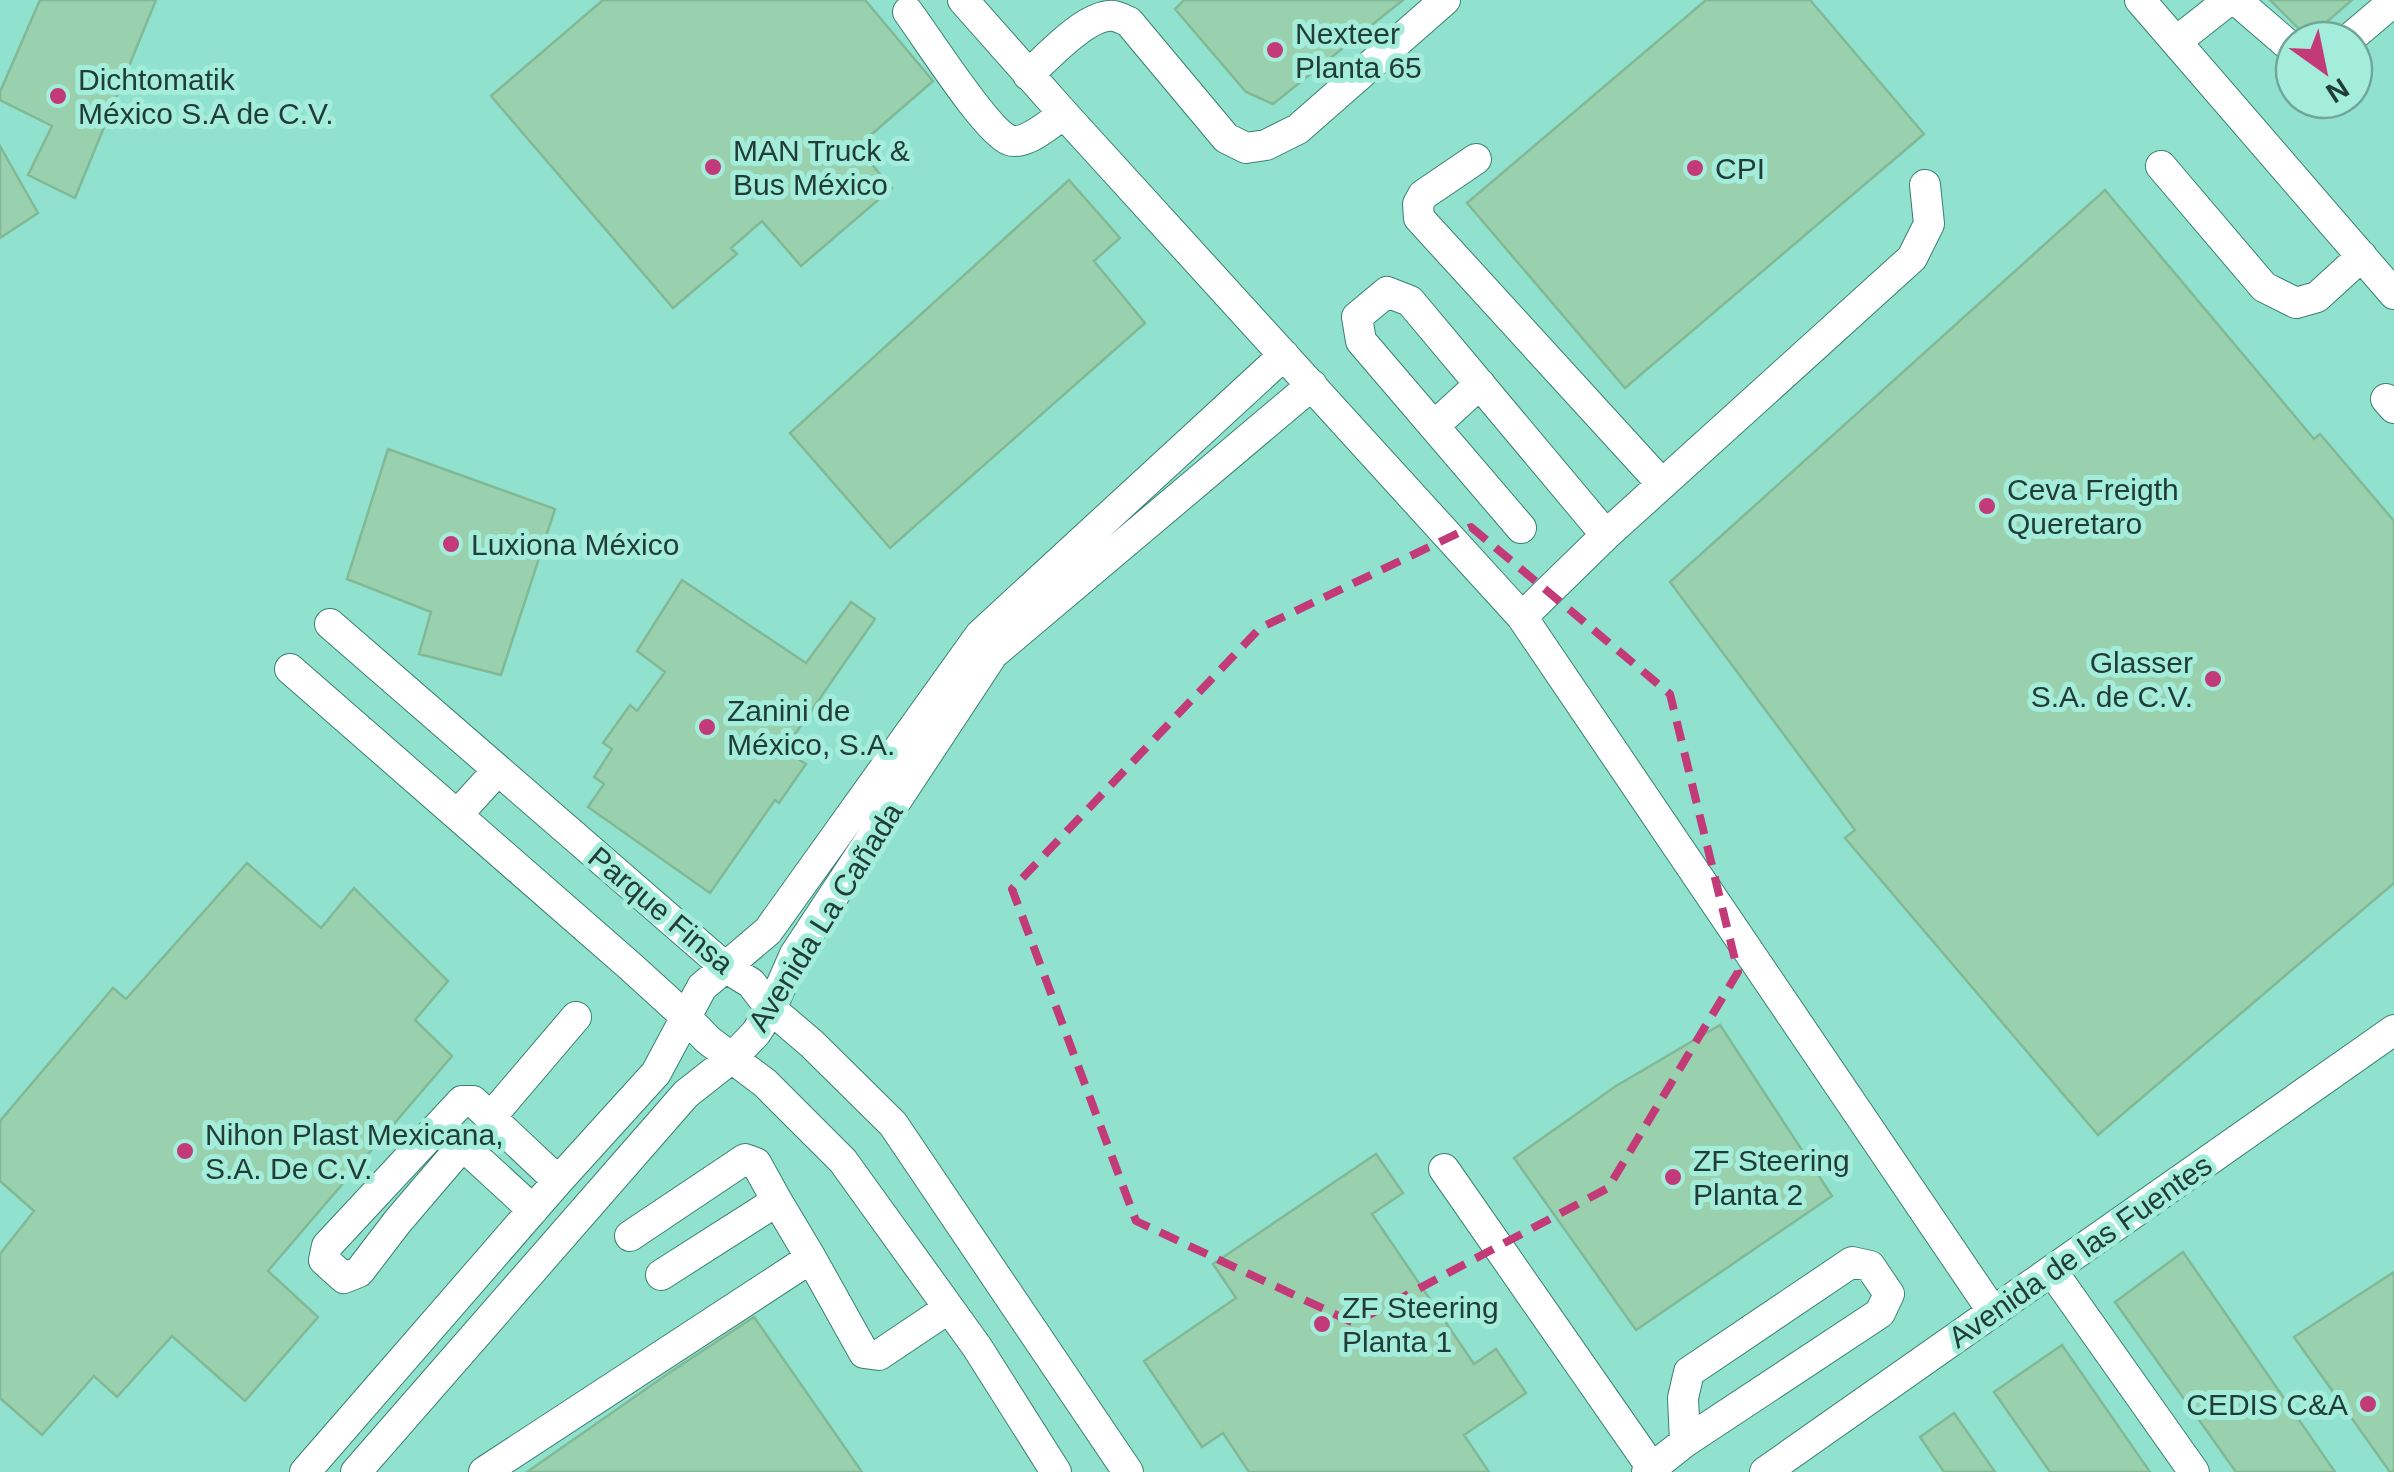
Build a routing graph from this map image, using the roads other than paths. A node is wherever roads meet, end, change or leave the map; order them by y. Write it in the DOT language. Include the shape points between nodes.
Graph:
graph roads {
  1 [pos="963,0"];
  2 [pos="1445,0"];
  3 [pos="2140,0"];
  4 [pos="2233,0"];
  5 [pos="2394,1"];
  6 [pos="908,12"];
  7 [pos="2372,20"];
  8 [pos="2274,34"];
  9 [pos="2178,41"];
  10 [pos="1028,75"];
  11 [pos="1064,114"];
  12 [pos="1476,159"];
  13 [pos="2160,166"];
  14 [pos="1924,185"];
  15 [pos="2362,256"];
  16 [pos="2394,294"];
  17 [pos="1284,355"];
  18 [pos="1480,384"];
  19 [pos="1312,385"];
  20 [pos="1434,426"];
  21 [pos="1662,484"];
  22 [pos="1520,528"];
  23 [pos="1606,535"];
  24 [pos="1522,617"];
  25 [pos="330,624"];
  26 [pos="290,669"];
  27 [pos="497,771"];
  28 [pos="457,815"];
  29 [pos="725,967"];
  30 [pos="772,1009"];
  31 [pos="685,1016"];
  32 [pos="576,1018"];
  33 [pos="2394,1030"];
  34 [pos="733,1057"];
  35 [pos="490,1118"];
  36 [pos="452,1135"];
  37 [pos="1444,1169"];
  38 [pos="558,1181"];
  39 [pos="777,1201"];
  40 [pos="533,1210"];
  41 [pos="630,1236"];
  42 [pos="811,1258"];
  43 [pos="2052,1271"];
  44 [pos="662,1275"];
  45 [pos="949,1308"];
  46 [pos="1993,1312"];
  47 [pos="1022,1314"];
  48 [pos="977,1347"];
  49 [pos="1685,1442"];
  50 [pos="1651,1471"];
  51 [pos="305,1472"];
  52 [pos="356,1472"];
  53 [pos="484,1472"];
  54 [pos="1056,1472"];
  55 [pos="1128,1472"];
  56 [pos="1765,1472"];
  57 [pos="2194,1472"];
  1 -- 10 [label="street"];
  2 -- 10 [label="street" via="1298,128 1266,145 1246,148 1226,138 1129,22 1116,16 1075,33"];
  3 -- 9 [label="street"];
  4 -- 8 [label="street"];
  4 -- 9 [label="street"];
  5 -- 7 [label="street"];
  6 -- 11 [label="street" via="990,126 1010,140 1025,139"];
  9 -- 15 [label="street"];
  10 -- 11 [label="street"];
  11 -- 17 [label="street"];
  12 -- 21 [label="street" via="1423,195 1419,218"];
  13 -- 15 [label="street" via="2264,287 2296,303 2317,296"];
  14 -- 21 [label="street" via="1929,224 1912,258"];
  15 -- 16 [label="street"];
  17 -- 19 [label="street"];
  17 -- 29 [label="street" via="980,635 768,931"];
  18 -- 20 [label="street"];
  18 -- 20 [label="street" via="1410,301 1387,292 1357,318 1360,341"];
  18 -- 23 [label="street"];
  19 -- 24 [label="street"];
  19 -- 30 [label="street, Avenida La Cañada" via="993,654 795,954"];
  20 -- 22 [label="street"];
  21 -- 23 [label="street"];
  23 -- 24 [label="street"];
  24 -- 46 [label="street"];
  25 -- 27 [label="street, Parque Finsa"];
  26 -- 28 [label="street"];
  27 -- 28 [label="street"];
  27 -- 29 [label="street, Parque Finsa"];
  28 -- 31 [label="street"];
  29 -- 30 [label="street, Parque Finsa" via="751,983"];
  29 -- 31 [label="street" via="702,987"];
  30 -- 34 [label="street, Avenida La Cañada"];
  30 -- 47 [label="street, Parque Finsa" via="893,1124"];
  31 -- 34 [label="street"];
  31 -- 38 [label="street" via="656,1073"];
  32 -- 35 [label="street"];
  33 -- 43 [label="street, Avenida de las Fuentes"];
  34 -- 45 [label="street" via="843,1161"];
  34 -- 52 [label="street, Avenida La Cañada" via="686,1094"];
  35 -- 36 [label="street" via="462,1100"];
  35 -- 38 [label="street"];
  36 -- 36 [label="street" via="327,1246 324,1260 344,1278 359,1272 398,1221"];
  36 -- 40 [label="street"];
  37 -- 50 [label="street"];
  38 -- 40 [label="street"];
  39 -- 41 [label="street" via="756,1163 745,1158"];
  39 -- 42 [label="street"];
  39 -- 44 [label="street"];
  40 -- 51 [label="street"];
  42 -- 45 [label="street" via="864,1353 879,1355"];
  42 -- 53 [label="street"];
  43 -- 46 [label="street, Avenida de las Fuentes"];
  43 -- 57 [label="street"];
  45 -- 48 [label="street"];
  46 -- 56 [label="street, Avenida de las Fuentes"];
  47 -- 48 [label="street"];
  47 -- 55 [label="street, Parque Finsa"];
  48 -- 54 [label="street"];
  49 -- 49 [label="street" via="1880,1313 1889,1294 1870,1266 1852,1262 1689,1372"];
  49 -- 50 [label="street"];
}
